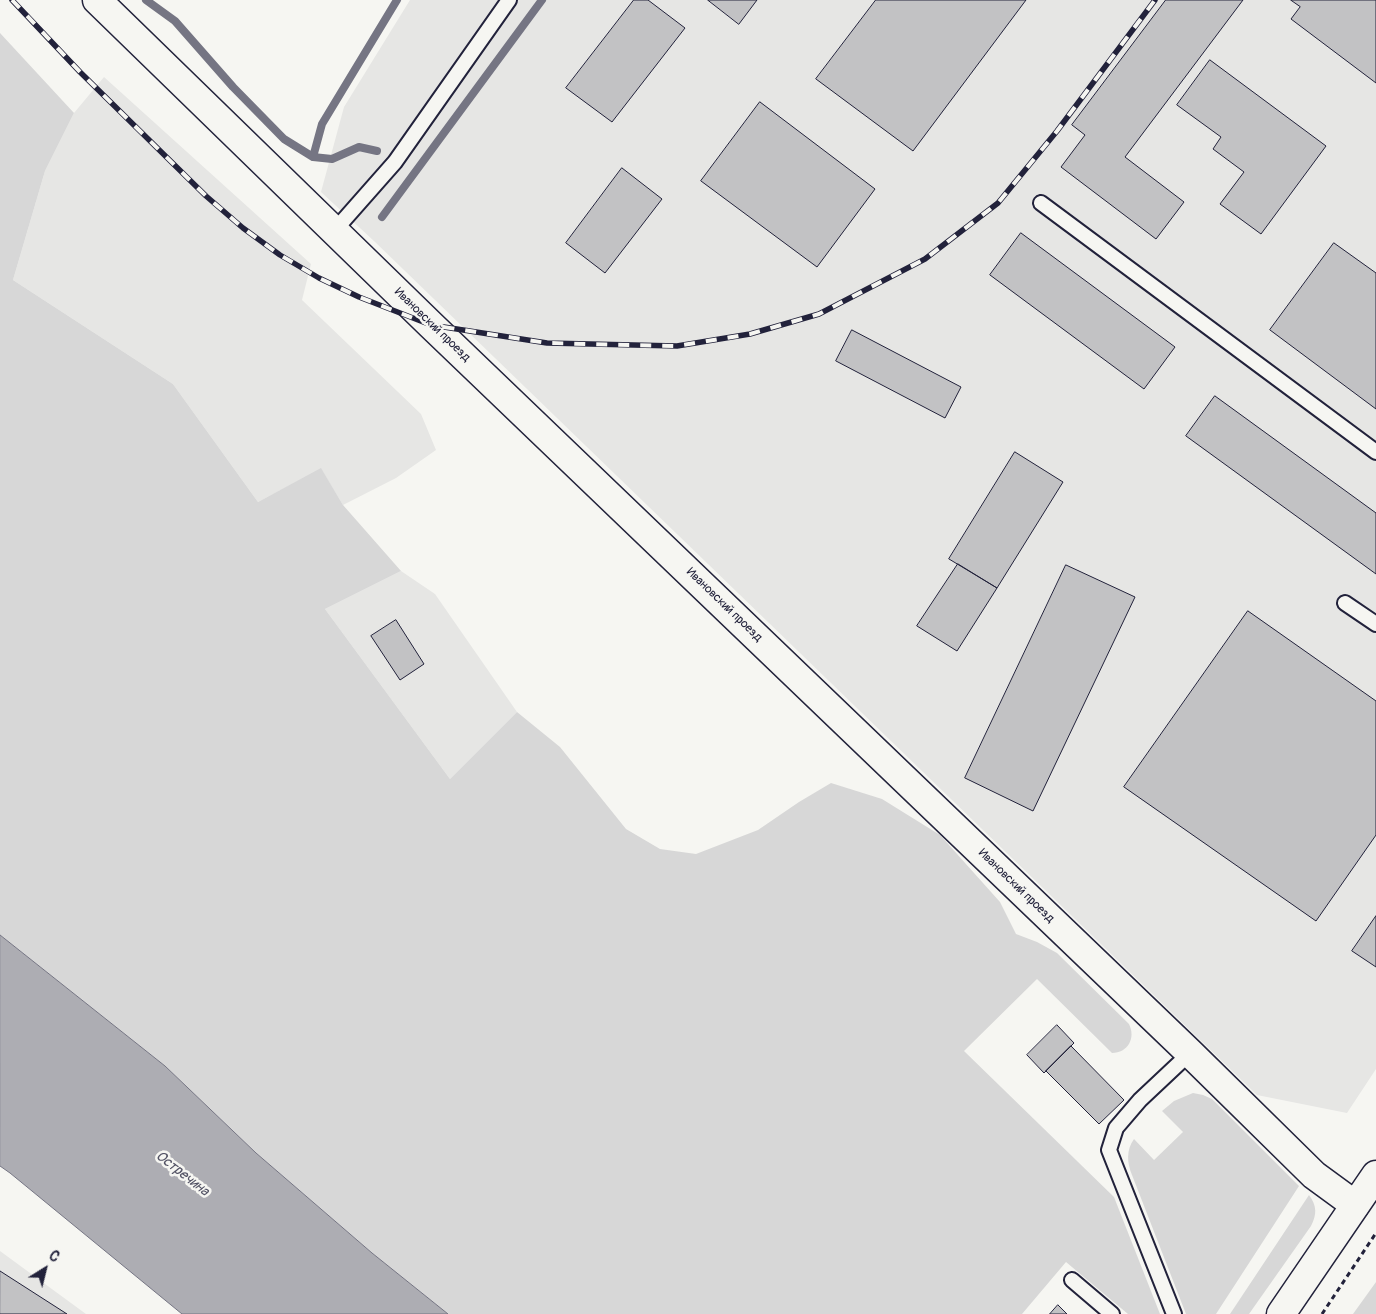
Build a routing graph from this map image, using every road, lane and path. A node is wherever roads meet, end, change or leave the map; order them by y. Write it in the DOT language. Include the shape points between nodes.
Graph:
graph roads {
  1 [pos="97,0"];
  2 [pos="509,0"];
  3 [pos="1041,204"];
  4 [pos="335,230"];
  5 [pos="1376,452"];
  6 [pos="1345,603"];
  7 [pos="1376,624"];
  8 [pos="1190,1053"];
  9 [pos="1376,1175"];
  10 [pos="1355,1205"];
  11 [pos="1376,1233"];
  12 [pos="1072,1280"];
  13 [pos="1112,1314"];
  14 [pos="1174,1314"];
  15 [pos="1281,1314"];
  16 [pos="1322,1314"];
  1 -- 4 [label="street, Ивановский проезд"];
  2 -- 4 [label="lane" via="395,162"];
  3 -- 5 [label="lane"];
  4 -- 8 [label="street, Ивановский проезд"];
  6 -- 7 [label="lane"];
  8 -- 10 [label="street, Ивановский проезд" via="1314,1175"];
  8 -- 14 [label="lane" via="1140,1100 1116,1128 1109,1150"];
  9 -- 10 [label="street"];
  10 -- 15 [label="street"];
  11 -- 16 [label="path"];
  12 -- 13 [label="lane"];
}
